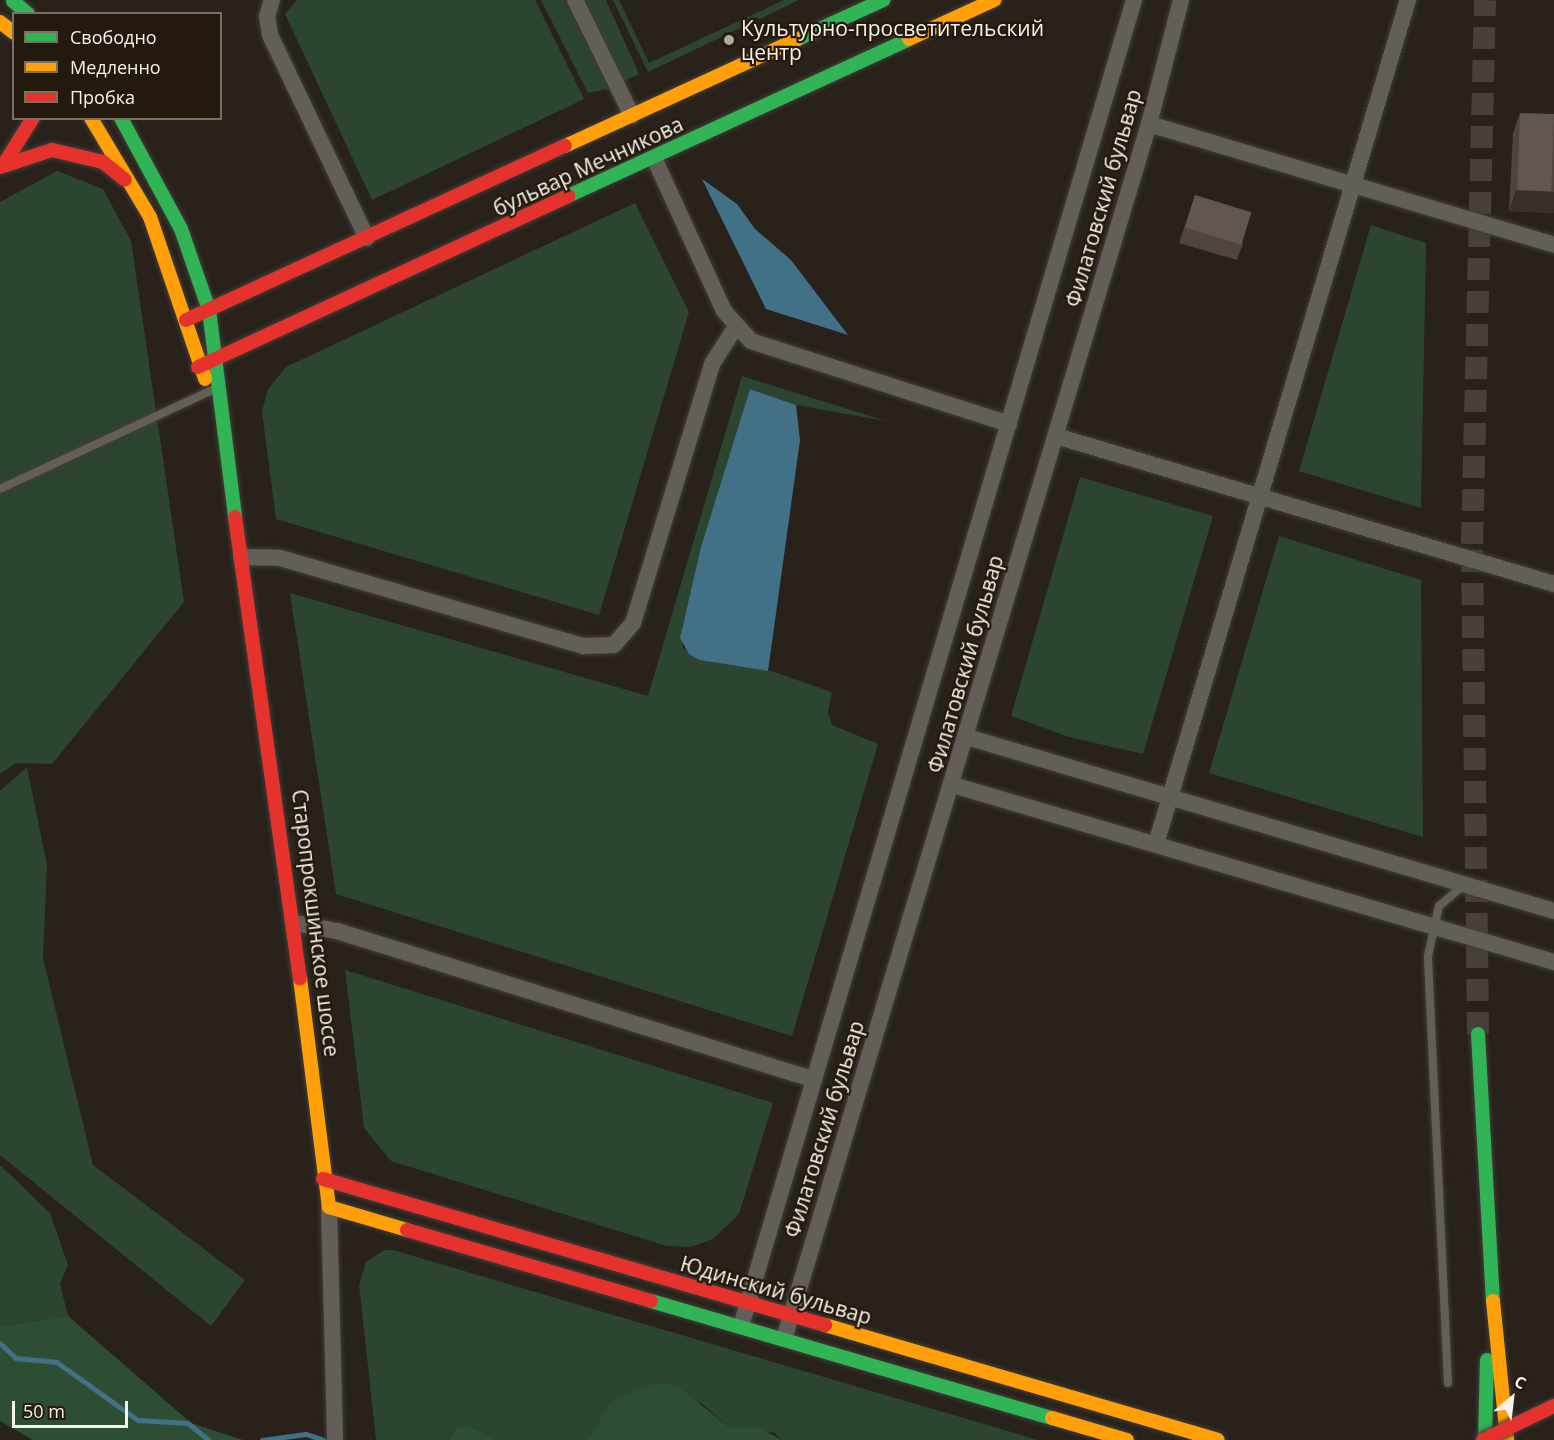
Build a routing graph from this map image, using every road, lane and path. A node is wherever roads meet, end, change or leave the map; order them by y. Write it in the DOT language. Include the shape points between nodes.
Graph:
graph roads {
  1 [pos="272,0"];
  2 [pos="575,0"];
  3 [pos="883,0"];
  4 [pos="994,0"];
  5 [pos="1181,0"];
  6 [pos="1408,0"];
  7 [pos="13,1"];
  8 [pos="1132,4"];
  9 [pos="26,12"];
  10 [pos="0,22"];
  11 [pos="12,32"];
  12 [pos="632,116"];
  13 [pos="32,120"];
  14 [pos="92,120"];
  15 [pos="122,120"];
  16 [pos="1149,124"];
  17 [pos="654,158"];
  18 [pos="2,166"];
  19 [pos="1352,185"];
  20 [pos="136,187"];
  21 [pos="367,238"];
  22 [pos="1554,245"];
  23 [pos="209,310"];
  24 [pos="186,320"];
  25 [pos="735,328"];
  26 [pos="219,359"];
  27 [pos="198,367"];
  28 [pos="212,390"];
  29 [pos="219,414"];
  30 [pos="1009,424"];
  31 [pos="1056,436"];
  32 [pos="0,489"];
  33 [pos="1259,496"];
  34 [pos="241,557"];
  35 [pos="1554,584"];
  36 [pos="967,736"];
  37 [pos="953,785"];
  38 [pos="1170,797"];
  39 [pos="1156,844"];
  40 [pos="1464,885"];
  41 [pos="1554,911"];
  42 [pos="295,923"];
  43 [pos="1431,925"];
  44 [pos="1554,962"];
  45 [pos="1478,1034"];
  46 [pos="814,1080"];
  47 [pos="323,1179"];
  48 [pos="329,1207"];
  49 [pos="1489,1262"];
  50 [pos="747,1304"];
  51 [pos="790,1316"];
  52 [pos="741,1326"];
  53 [pos="784,1339"];
  54 [pos="1448,1383"];
  55 [pos="1554,1406"];
  56 [pos="335,1440"];
  57 [pos="1127,1440"];
  58 [pos="1218,1440"];
  59 [pos="1484,1440"];
  60 [pos="1507,1440"];
  1 -- 21 [label="street" via="267,16 270,35"];
  2 -- 12 [label="street"];
  3 -- 12 [label="street, бульвар Мечникова"];
  4 -- 17 [label="street, бульвар Мечникова"];
  5 -- 16 [label="street, Филатовский бульвар"];
  6 -- 19 [label="street"];
  7 -- 9 [label="street"];
  8 -- 30 [label="street, Филатовский бульвар"];
  10 -- 11 [label="street"];
  12 -- 21 [label="street, бульвар Мечникова"];
  13 -- 18 [label="street"];
  14 -- 20 [label="street, Старопрокшинское шоссе"];
  15 -- 23 [label="street, Старопрокшинское шоссе" via="181,229"];
  16 -- 19 [label="street"];
  16 -- 31 [label="street, Филатовский бульвар"];
  17 -- 25 [label="street"];
  17 -- 26 [label="street, бульвар Мечникова"];
  18 -- 20 [label="street" via="52,150 75,153 103,162"];
  19 -- 22 [label="street"];
  19 -- 33 [label="street"];
  20 -- 24 [label="street, Старопрокшинское шоссе"];
  21 -- 23 [label="street, бульвар Мечникова"];
  23 -- 24 [label="street, бульвар Мечникова"];
  23 -- 26 [label="street, Старопрокшинское шоссе"];
  24 -- 27 [label="street, Старопрокшинское шоссе"];
  25 -- 30 [label="street" via="758,344"];
  25 -- 34 [label="street" via="712,364 633,623 614,645 583,646 280,558"];
  26 -- 27 [label="street, бульвар Мечникова"];
  26 -- 29 [label="street, Старопрокшинское шоссе"];
  27 -- 28 [label="street, Старопрокшинское шоссе"];
  28 -- 29 [label="street, Старопрокшинское шоссе"];
  28 -- 32 [label="lane"];
  29 -- 34 [label="street, Старопрокшинское шоссе"];
  30 -- 46 [label="street, Филатовский бульвар"];
  31 -- 33 [label="street"];
  31 -- 36 [label="street, Филатовский бульвар"];
  33 -- 35 [label="street"];
  33 -- 38 [label="street"];
  34 -- 42 [label="street, Старопрокшинское шоссе"];
  36 -- 37 [label="street, Филатовский бульвар"];
  36 -- 38 [label="street"];
  37 -- 39 [label="street"];
  37 -- 51 [label="street, Филатовский бульвар"];
  38 -- 39 [label="street"];
  38 -- 40 [label="street"];
  39 -- 43 [label="street"];
  40 -- 41 [label="street"];
  40 -- 43 [label="lane" via="1444,899"];
  42 -- 46 [label="street" via="337,931"];
  42 -- 47 [label="street, Старопрокшинское шоссе"];
  43 -- 44 [label="street"];
  43 -- 54 [label="lane"];
  45 -- 49 [label="street"];
  46 -- 50 [label="street, Филатовский бульвар"];
  47 -- 48 [label="street, Старопрокшинское шоссе"];
  47 -- 50 [label="street, Юдинский бульвар"];
  48 -- 52 [label="street"];
  48 -- 56 [label="street, Старопрокшинское шоссе"];
  49 -- 59 [label="street"];
  49 -- 60 [label="street"];
  50 -- 51 [label="street, Юдинский бульвар"];
  50 -- 52 [label="street, Филатовский бульвар"];
  51 -- 53 [label="street, Филатовский бульвар"];
  51 -- 58 [label="street, Юдинский бульвар"];
  52 -- 53 [label="street"];
  53 -- 57 [label="street"];
  55 -- 59 [label="street, bridge"];
}
